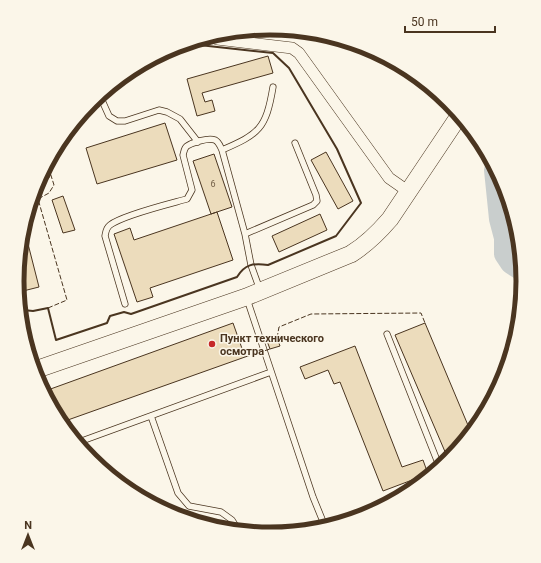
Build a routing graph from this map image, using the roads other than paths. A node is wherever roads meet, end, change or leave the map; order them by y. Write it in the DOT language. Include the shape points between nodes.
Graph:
graph roads {
  1 [pos="223,40"];
  2 [pos="273,88"];
  3 [pos="102,101"];
  4 [pos="457,120"];
  5 [pos="198,142"];
  6 [pos="295,143"];
  7 [pos="222,150"];
  8 [pos="408,192"];
  9 [pos="245,234"];
  10 [pos="253,294"];
  11 [pos="125,304"];
  12 [pos="386,334"];
  13 [pos="40,368"];
  14 [pos="271,372"];
  15 [pos="151,416"];
  16 [pos="82,441"];
  17 [pos="438,463"];
  18 [pos="323,522"];
  19 [pos="235,526"];
  1 -- 8 [label="street" via="292,48 299,53 389,178"];
  2 -- 7 [label="lane" via="270,105 260,129 248,138"];
  3 -- 5 [label="lane" via="109,116 117,121 125,121 159,110 167,112 180,119"];
  4 -- 8 [label="main road"];
  5 -- 7 [label="lane" via="215,140"];
  5 -- 11 [label="lane" via="187,146 183,155 192,190 187,199 143,212 111,224 106,229 105,236"];
  6 -- 9 [label="lane" via="317,201"];
  7 -- 9 [label="lane"];
  8 -- 10 [label="main road" via="366,245 351,254"];
  9 -- 10 [label="lane"];
  10 -- 13 [label="main road"];
  10 -- 14 [label="lane"];
  12 -- 17 [label="lane"];
  14 -- 15 [label="lane"];
  14 -- 18 [label="lane"];
  15 -- 16 [label="lane"];
  15 -- 19 [label="lane" via="178,493 189,506 221,512"];
}
